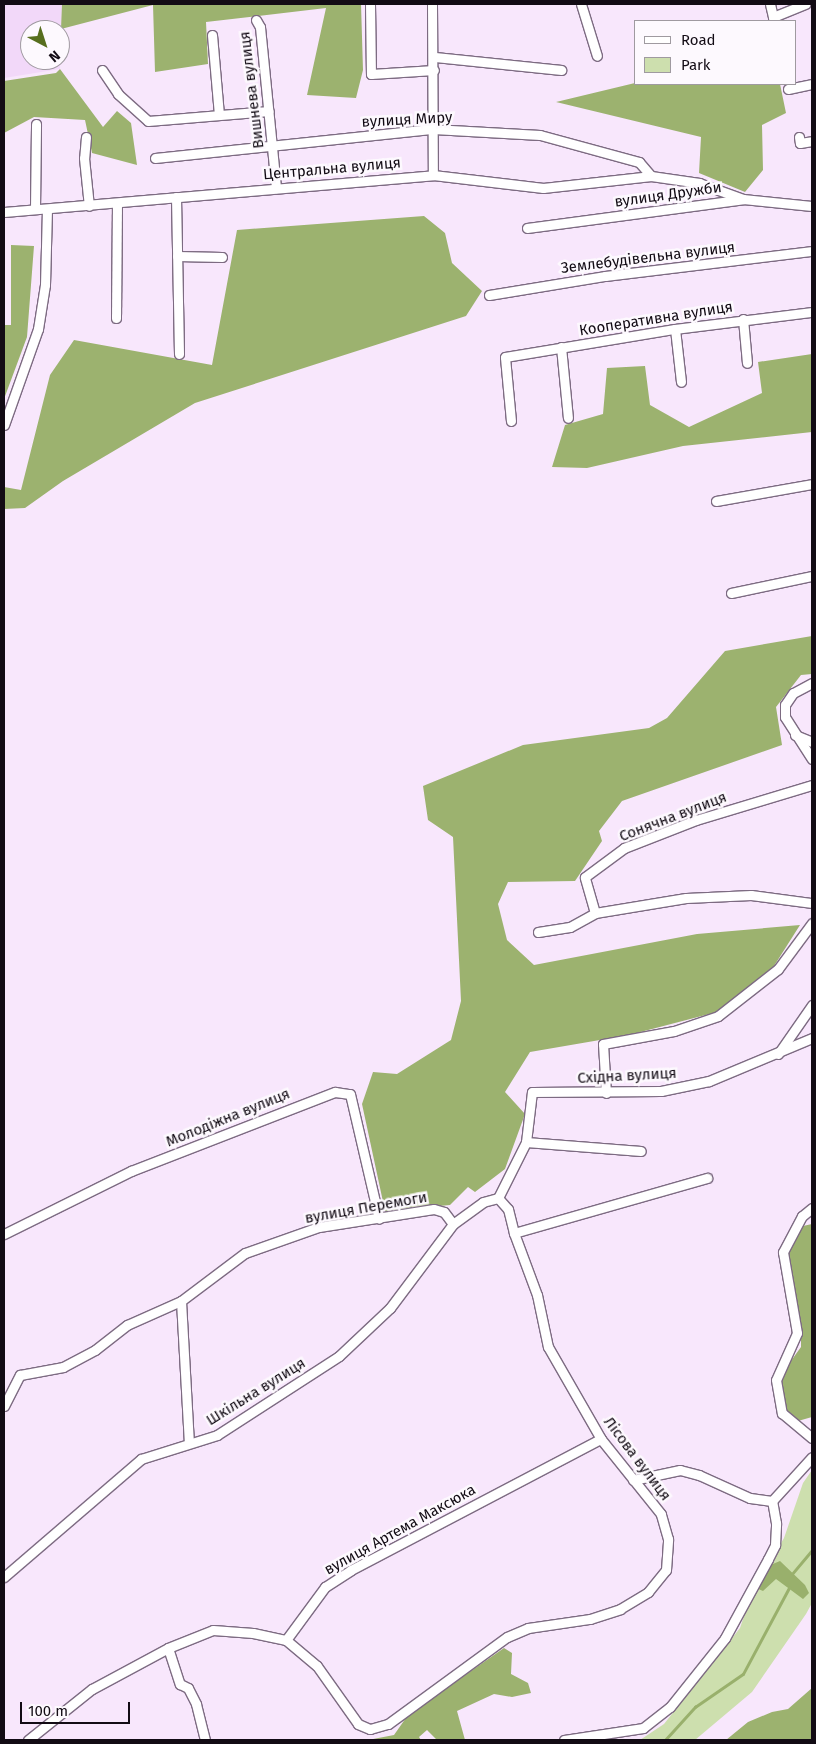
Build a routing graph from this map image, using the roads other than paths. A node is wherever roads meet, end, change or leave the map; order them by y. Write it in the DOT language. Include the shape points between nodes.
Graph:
graph roads {
  1 [pos="370,4"];
  2 [pos="432,4"];
  3 [pos="581,4"];
  4 [pos="770,4"];
  5 [pos="806,4"];
  6 [pos="774,19"];
  7 [pos="256,20"];
  8 [pos="212,35"];
  9 [pos="597,56"];
  10 [pos="435,57"];
  11 [pos="102,70"];
  12 [pos="434,70"];
  13 [pos="561,70"];
  14 [pos="812,84"];
  15 [pos="788,89"];
  16 [pos="269,112"];
  17 [pos="219,115"];
  18 [pos="36,124"];
  19 [pos="433,129"];
  20 [pos="86,137"];
  21 [pos="799,137"];
  22 [pos="812,141"];
  23 [pos="272,144"];
  24 [pos="155,158"];
  25 [pos="433,175"];
  26 [pos="651,176"];
  27 [pos="276,188"];
  28 [pos="176,197"];
  29 [pos="743,199"];
  30 [pos="117,204"];
  31 [pos="89,206"];
  32 [pos="812,206"];
  33 [pos="35,209"];
  34 [pos="48,209"];
  35 [pos="4,212"];
  36 [pos="527,228"];
  37 [pos="812,251"];
  38 [pos="177,256"];
  39 [pos="222,257"];
  40 [pos="488,295"];
  41 [pos="812,312"];
  42 [pos="116,318"];
  43 [pos="743,319"];
  44 [pos="675,329"];
  45 [pos="561,347"];
  46 [pos="179,354"];
  47 [pos="747,363"];
  48 [pos="681,382"];
  49 [pos="568,418"];
  50 [pos="511,421"];
  51 [pos="4,425"];
  52 [pos="812,484"];
  53 [pos="716,501"];
  54 [pos="812,576"];
  55 [pos="731,593"];
  56 [pos="812,683"];
  57 [pos="793,734"];
  58 [pos="812,742"];
  59 [pos="812,759"];
  60 [pos="812,785"];
  61 [pos="812,903"];
  62 [pos="595,913"];
  63 [pos="812,922"];
  64 [pos="538,932"];
  65 [pos="812,1005"];
  66 [pos="812,1038"];
  67 [pos="778,1055"];
  68 [pos="606,1093"];
  69 [pos="526,1142"];
  70 [pos="641,1151"];
  71 [pos="707,1178"];
  72 [pos="498,1198"];
  73 [pos="812,1208"];
  74 [pos="378,1219"];
  75 [pos="453,1224"];
  76 [pos="514,1233"];
  77 [pos="4,1234"];
  78 [pos="181,1301"];
  79 [pos="4,1406"];
  80 [pos="812,1438"];
  81 [pos="601,1439"];
  82 [pos="189,1443"];
  83 [pos="812,1457"];
  84 [pos="633,1480"];
  85 [pos="772,1501"];
  86 [pos="4,1576"];
  87 [pos="286,1640"];
  88 [pos="168,1648"];
  89 [pos="28,1740"];
  90 [pos="205,1740"];
  91 [pos="564,1740"];
  1 -- 12 [label="street" via="370,74"];
  2 -- 10 [label="street"];
  3 -- 9 [label="street"];
  4 -- 6 [label="street"];
  5 -- 6 [label="street"];
  7 -- 16 [label="street, Вишнева вулиця"];
  8 -- 17 [label="street"];
  10 -- 12 [label="street"];
  10 -- 13 [label="street"];
  11 -- 17 [label="street" via="118,94 148,120"];
  12 -- 19 [label="street"];
  14 -- 15 [label="street"];
  16 -- 17 [label="street"];
  16 -- 23 [label="street, Вишнева вулиця"];
  18 -- 33 [label="street"];
  19 -- 23 [label="street, вулиця Миру"];
  19 -- 25 [label="street"];
  19 -- 26 [label="street, вулиця Миру" via="540,135 639,162"];
  20 -- 31 [label="street" via="84,158"];
  21 -- 22 [label="street" via="800,143"];
  23 -- 24 [label="street, вулиця Миру"];
  23 -- 27 [label="street, Вишнева вулиця"];
  25 -- 26 [label="street, Центральна вулиця" via="542,188"];
  25 -- 27 [label="street, Центральна вулиця"];
  26 -- 29 [label="street, Центральна вулиця" via="699,183"];
  27 -- 28 [label="street, Центральна вулиця"];
  28 -- 30 [label="street, Центральна вулиця"];
  28 -- 38 [label="street"];
  29 -- 32 [label="street, вулиця Дружби"];
  29 -- 36 [label="street, вулиця Дружби"];
  30 -- 31 [label="street, Центральна вулиця"];
  30 -- 42 [label="street"];
  31 -- 34 [label="street, Центральна вулиця"];
  33 -- 34 [label="street, Центральна вулиця"];
  33 -- 35 [label="street, Центральна вулиця"];
  34 -- 51 [label="street" via="45,285 38,329"];
  37 -- 40 [label="street, Землебудівельна вулиця" via="605,276"];
  38 -- 39 [label="street"];
  38 -- 46 [label="street"];
  41 -- 43 [label="street, Кооперативна вулиця"];
  43 -- 44 [label="street, Кооперативна вулиця"];
  43 -- 47 [label="street"];
  44 -- 45 [label="street, Кооперативна вулиця"];
  44 -- 48 [label="street"];
  45 -- 49 [label="street"];
  45 -- 50 [label="street, Кооперативна вулиця" via="505,357"];
  52 -- 53 [label="street"];
  54 -- 55 [label="street"];
  56 -- 57 [label="street" via="793,693 785,705 785,717"];
  57 -- 58 [label="street"];
  57 -- 59 [label="street"];
  60 -- 62 [label="street, Сонячна вулиця" via="696,820 624,848 585,877"];
  61 -- 62 [label="street" via="751,895 686,898"];
  62 -- 64 [label="street" via="570,928"];
  63 -- 68 [label="street" via="778,969 718,1016 674,1031 603,1044"];
  65 -- 67 [label="street"];
  66 -- 67 [label="street, Східна вулиця"];
  67 -- 68 [label="street, Східна вулиця" via="709,1081 661,1090"];
  68 -- 69 [label="street, Східна вулиця" via="532,1092"];
  69 -- 70 [label="street"];
  69 -- 72 [label="street"];
  71 -- 76 [label="street"];
  72 -- 75 [label="street, Шкільна вулиця" via="483,1202"];
  72 -- 76 [label="street, Лісова вулиця" via="508,1209"];
  73 -- 80 [label="street" via="802,1216 783,1252 797,1333 776,1380 776,1388 782,1413"];
  74 -- 75 [label="street, вулиця Перемоги" via="434,1210 444,1212"];
  74 -- 77 [label="street, Молодіжна вулиця" via="350,1094 335,1092 131,1170"];
  74 -- 78 [label="street, вулиця Перемоги" via="320,1227 244,1253"];
  75 -- 82 [label="street, Шкільна вулиця" via="390,1308 339,1356 217,1435"];
  76 -- 81 [label="street, Лісова вулиця" via="537,1295 548,1347"];
  78 -- 79 [label="street, вулиця Перемоги" via="127,1325 96,1350 63,1367 20,1375"];
  78 -- 82 [label="street"];
  81 -- 84 [label="street, Лісова вулиця"];
  81 -- 87 [label="street, вулиця Артема Максюка" via="351,1570 325,1587"];
  82 -- 86 [label="street, Шкільна вулиця" via="141,1459"];
  83 -- 85 [label="street"];
  84 -- 85 [label="street" via="680,1470 750,1498"];
  84 -- 87 [label="street, Лісова вулиця" via="661,1514 668,1539 666,1570 648,1592 620,1609 590,1619 528,1628 507,1638 381,1728 370,1729 358,1724 317,1666"];
  85 -- 91 [label="street" via="776,1545 725,1638 670,1707 643,1728 629,1733"];
  87 -- 88 [label="street" via="213,1630"];
  88 -- 89 [label="street" via="92,1689"];
  88 -- 90 [label="street" via="180,1684 188,1688 196,1704"];
}
